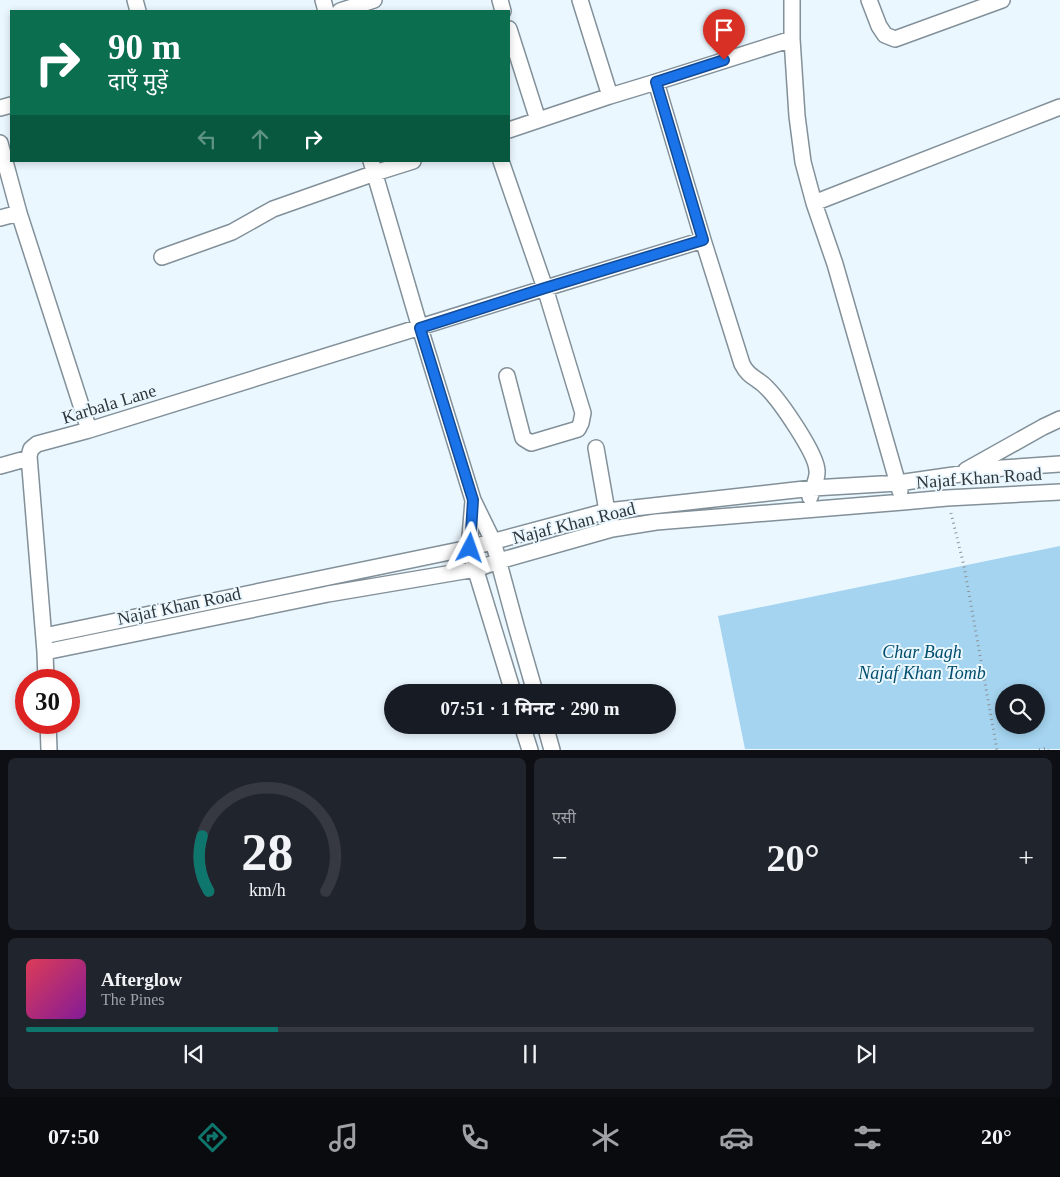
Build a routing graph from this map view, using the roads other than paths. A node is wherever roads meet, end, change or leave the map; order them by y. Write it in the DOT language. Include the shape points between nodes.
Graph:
graph roads {
  1 [pos="374,0"];
  2 [pos="580,0"];
  3 [pos="792,0"];
  4 [pos="869,0"];
  5 [pos="1002,0"];
  6 [pos="343,10"];
  7 [pos="510,32"];
  8 [pos="792,39"];
  9 [pos="656,82"];
  10 [pos="610,96"];
  11 [pos="1060,107"];
  12 [pos="538,120"];
  13 [pos="510,130"];
  14 [pos="0,143"];
  15 [pos="406,162"];
  16 [pos="501,162"];
  17 [pos="3,165"];
  18 [pos="373,167"];
  19 [pos="814,203"];
  20 [pos="19,212"];
  21 [pos="0,218"];
  22 [pos="703,240"];
  23 [pos="162,256"];
  24 [pos="545,288"];
  25 [pos="420,328"];
  26 [pos="507,376"];
  27 [pos="1060,419"];
  28 [pos="89,430"];
  29 [pos="596,448"];
  30 [pos="29,458"];
  31 [pos="1060,464"];
  32 [pos="0,466"];
  33 [pos="958,474"];
  34 [pos="898,483"];
  35 [pos="813,488"];
  36 [pos="1060,492"];
  37 [pos="473,500"];
  38 [pos="903,502"];
  39 [pos="806,510"];
  40 [pos="607,512"];
  41 [pos="612,529"];
  42 [pos="493,541"];
  43 [pos="470,548"];
  44 [pos="499,561"];
  45 [pos="476,568"];
  46 [pos="44,636"];
  47 [pos="45,652"];
  48 [pos="46,669"];
  49 [pos="511,684"];
  50 [pos="533,684"];
  51 [pos="48,734"];
  52 [pos="525,734"];
  53 [pos="548,734"];
  54 [pos="49,750"];
  55 [pos="530,750"];
  56 [pos="552,750"];
  1 -- 6 [label="street"];
  2 -- 10 [label="street"];
  3 -- 8 [label="street"];
  4 -- 5 [label="street" via="885,35 895,39"];
  7 -- 12 [label="street"];
  8 -- 9 [label="street"];
  8 -- 19 [label="street" via="803,162"];
  9 -- 10 [label="street"];
  9 -- 22 [label="street"];
  10 -- 12 [label="street"];
  11 -- 19 [label="street"];
  12 -- 13 [label="street"];
  14 -- 17 [label="street"];
  15 -- 18 [label="street"];
  16 -- 24 [label="street"];
  17 -- 20 [label="street"];
  18 -- 23 [label="street" via="273,209 232,232"];
  18 -- 25 [label="street"];
  19 -- 34 [label="street" via="835,264"];
  20 -- 21 [label="street"];
  20 -- 28 [label="street"];
  22 -- 24 [label="street, Karbala Lane"];
  22 -- 35 [label="street" via="742,364 746,372 767,387 792,419 816,464 818,471"];
  24 -- 25 [label="street, Karbala Lane"];
  24 -- 26 [label="street" via="583,413 578,429 531,443 523,438"];
  25 -- 28 [label="street, Karbala Lane"];
  25 -- 37 [label="street"];
  27 -- 33 [label="street"];
  28 -- 30 [label="street, Karbala Lane" via="37,444 31,448"];
  29 -- 40 [label="street"];
  30 -- 32 [label="street"];
  30 -- 46 [label="street"];
  31 -- 33 [label="street"];
  33 -- 34 [label="street"];
  34 -- 35 [label="street"];
  34 -- 38 [label="street"];
  35 -- 39 [label="street"];
  35 -- 40 [label="street"];
  36 -- 38 [label="street, Najaf Khan Road"];
  37 -- 42 [label="street"];
  37 -- 43 [label="street"];
  38 -- 39 [label="street, Najaf Khan Road"];
  39 -- 41 [label="street, Najaf Khan Road" via="656,522"];
  40 -- 41 [label="street"];
  40 -- 42 [label="street"];
  41 -- 44 [label="street, Najaf Khan Road"];
  42 -- 43 [label="street"];
  42 -- 44 [label="street"];
  43 -- 45 [label="street"];
  43 -- 46 [label="street"];
  44 -- 45 [label="street, Najaf Khan Road"];
  44 -- 50 [label="street"];
  45 -- 47 [label="street, Najaf Khan Road" via="328,594"];
  45 -- 49 [label="street"];
  46 -- 47 [label="street"];
  47 -- 48 [label="street"];
  51 -- 54 [label="street"];
  52 -- 55 [label="street"];
  53 -- 56 [label="street"];
}
